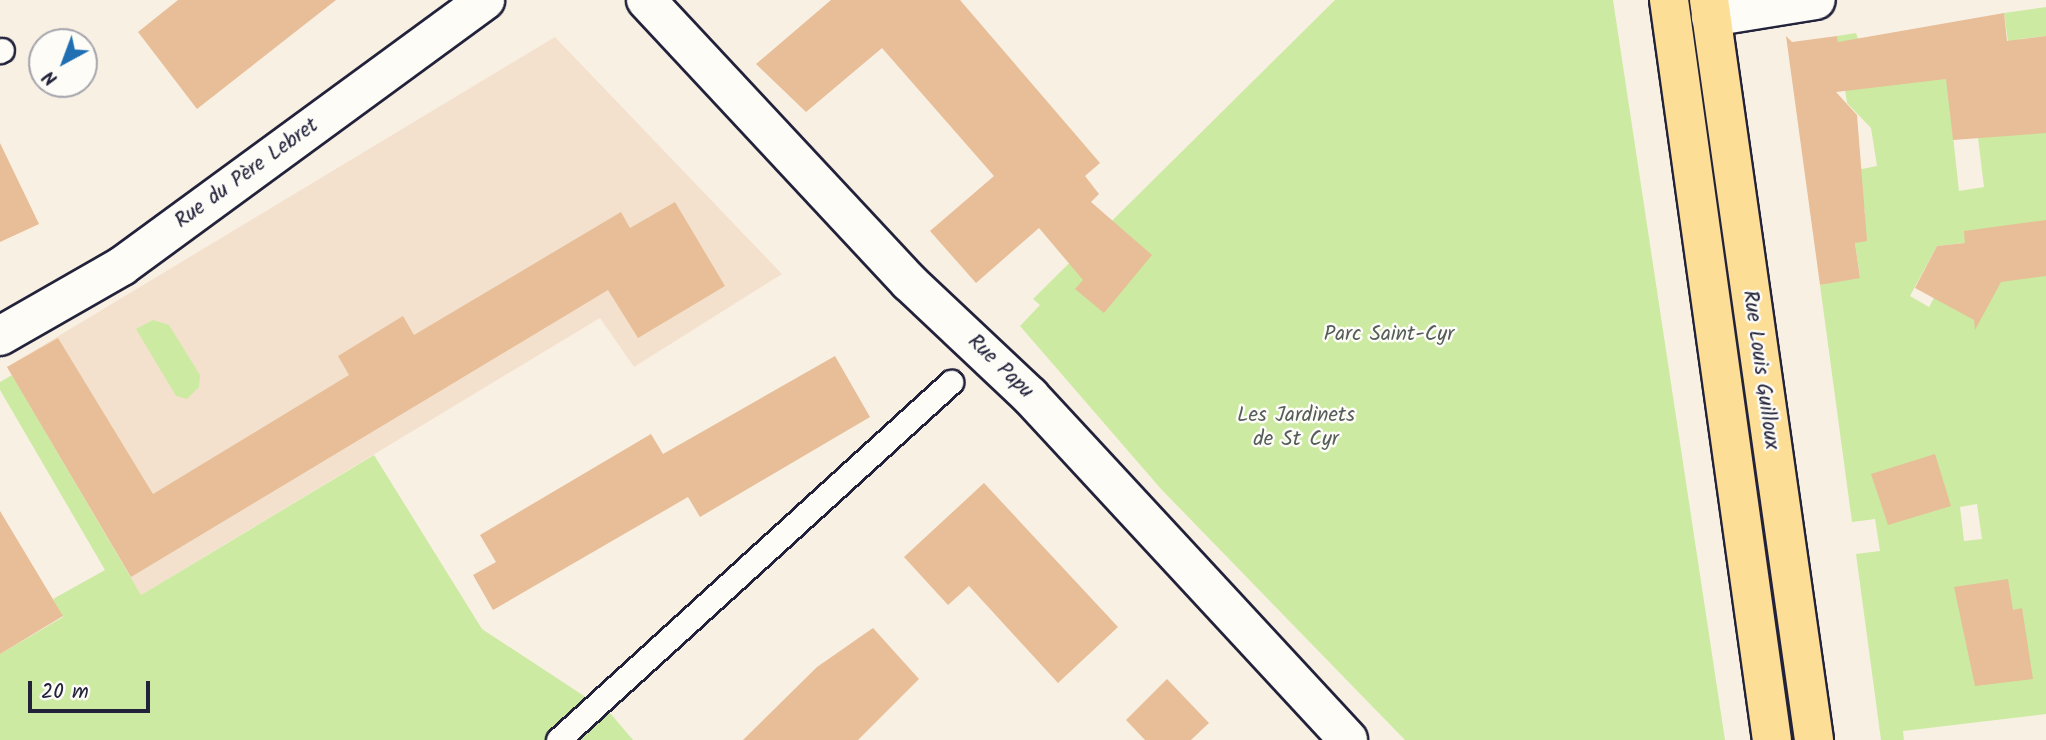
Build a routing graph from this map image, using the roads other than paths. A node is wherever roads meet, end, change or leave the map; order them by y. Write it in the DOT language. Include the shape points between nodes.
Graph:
graph roads {
  1 [pos="485,0"];
  2 [pos="646,0"];
  3 [pos="1669,0"];
  4 [pos="1816,0"];
  5 [pos="1710,8"];
  6 [pos="0,336"];
  7 [pos="951,382"];
  8 [pos="558,740"];
  9 [pos="1348,740"];
  10 [pos="1772,740"];
  11 [pos="1814,740"];
  1 -- 6 [label="street, Rue du Père Lebret" via="122,266"];
  2 -- 9 [label="street, Rue Papu" via="909,282 1030,396"];
  3 -- 10 [label="main road, Rue Louis Guilloux"];
  4 -- 5 [label="street"];
  5 -- 11 [label="main road, Rue Louis Guilloux"];
  7 -- 8 [label="lane"];
}
